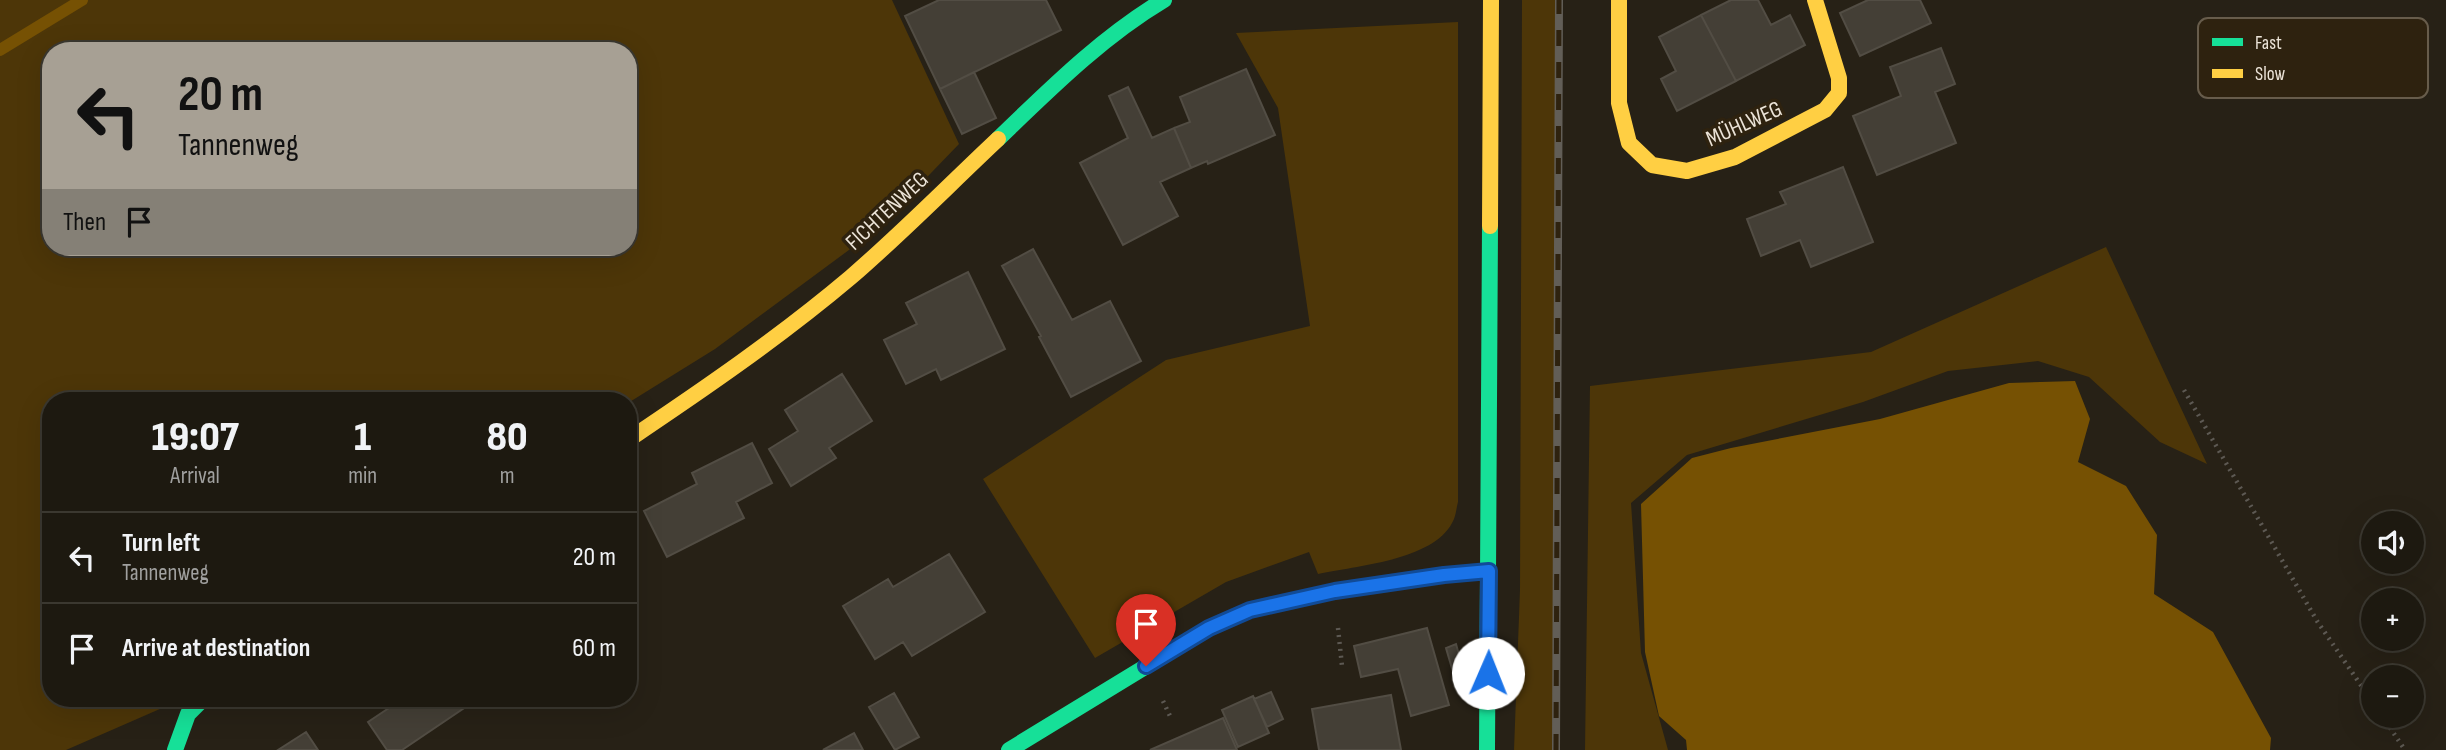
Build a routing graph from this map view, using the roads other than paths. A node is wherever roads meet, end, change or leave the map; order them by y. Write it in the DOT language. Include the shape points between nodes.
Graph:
graph roads {
  1 [pos="1164,0"];
  2 [pos="1490,0"];
  3 [pos="1619,0"];
  4 [pos="1815,0"];
  5 [pos="637,434"];
  6 [pos="1489,571"];
  7 [pos="193,707"];
  8 [pos="175,750"];
  9 [pos="1009,750"];
  10 [pos="1488,750"];
  1 -- 5 [label="street, FICHTENWEG" via="1103,42 880,251 785,330"];
  2 -- 6 [label="street"];
  3 -- 4 [label="street, MÜHLWEG" via="1619,103 1629,143 1652,165 1687,171 1735,157 1825,110 1839,93 1839,78"];
  6 -- 9 [label="street" via="1335,591 1250,610 1209,628"];
  6 -- 10 [label="street"];
  7 -- 8 [label="street"];
}
